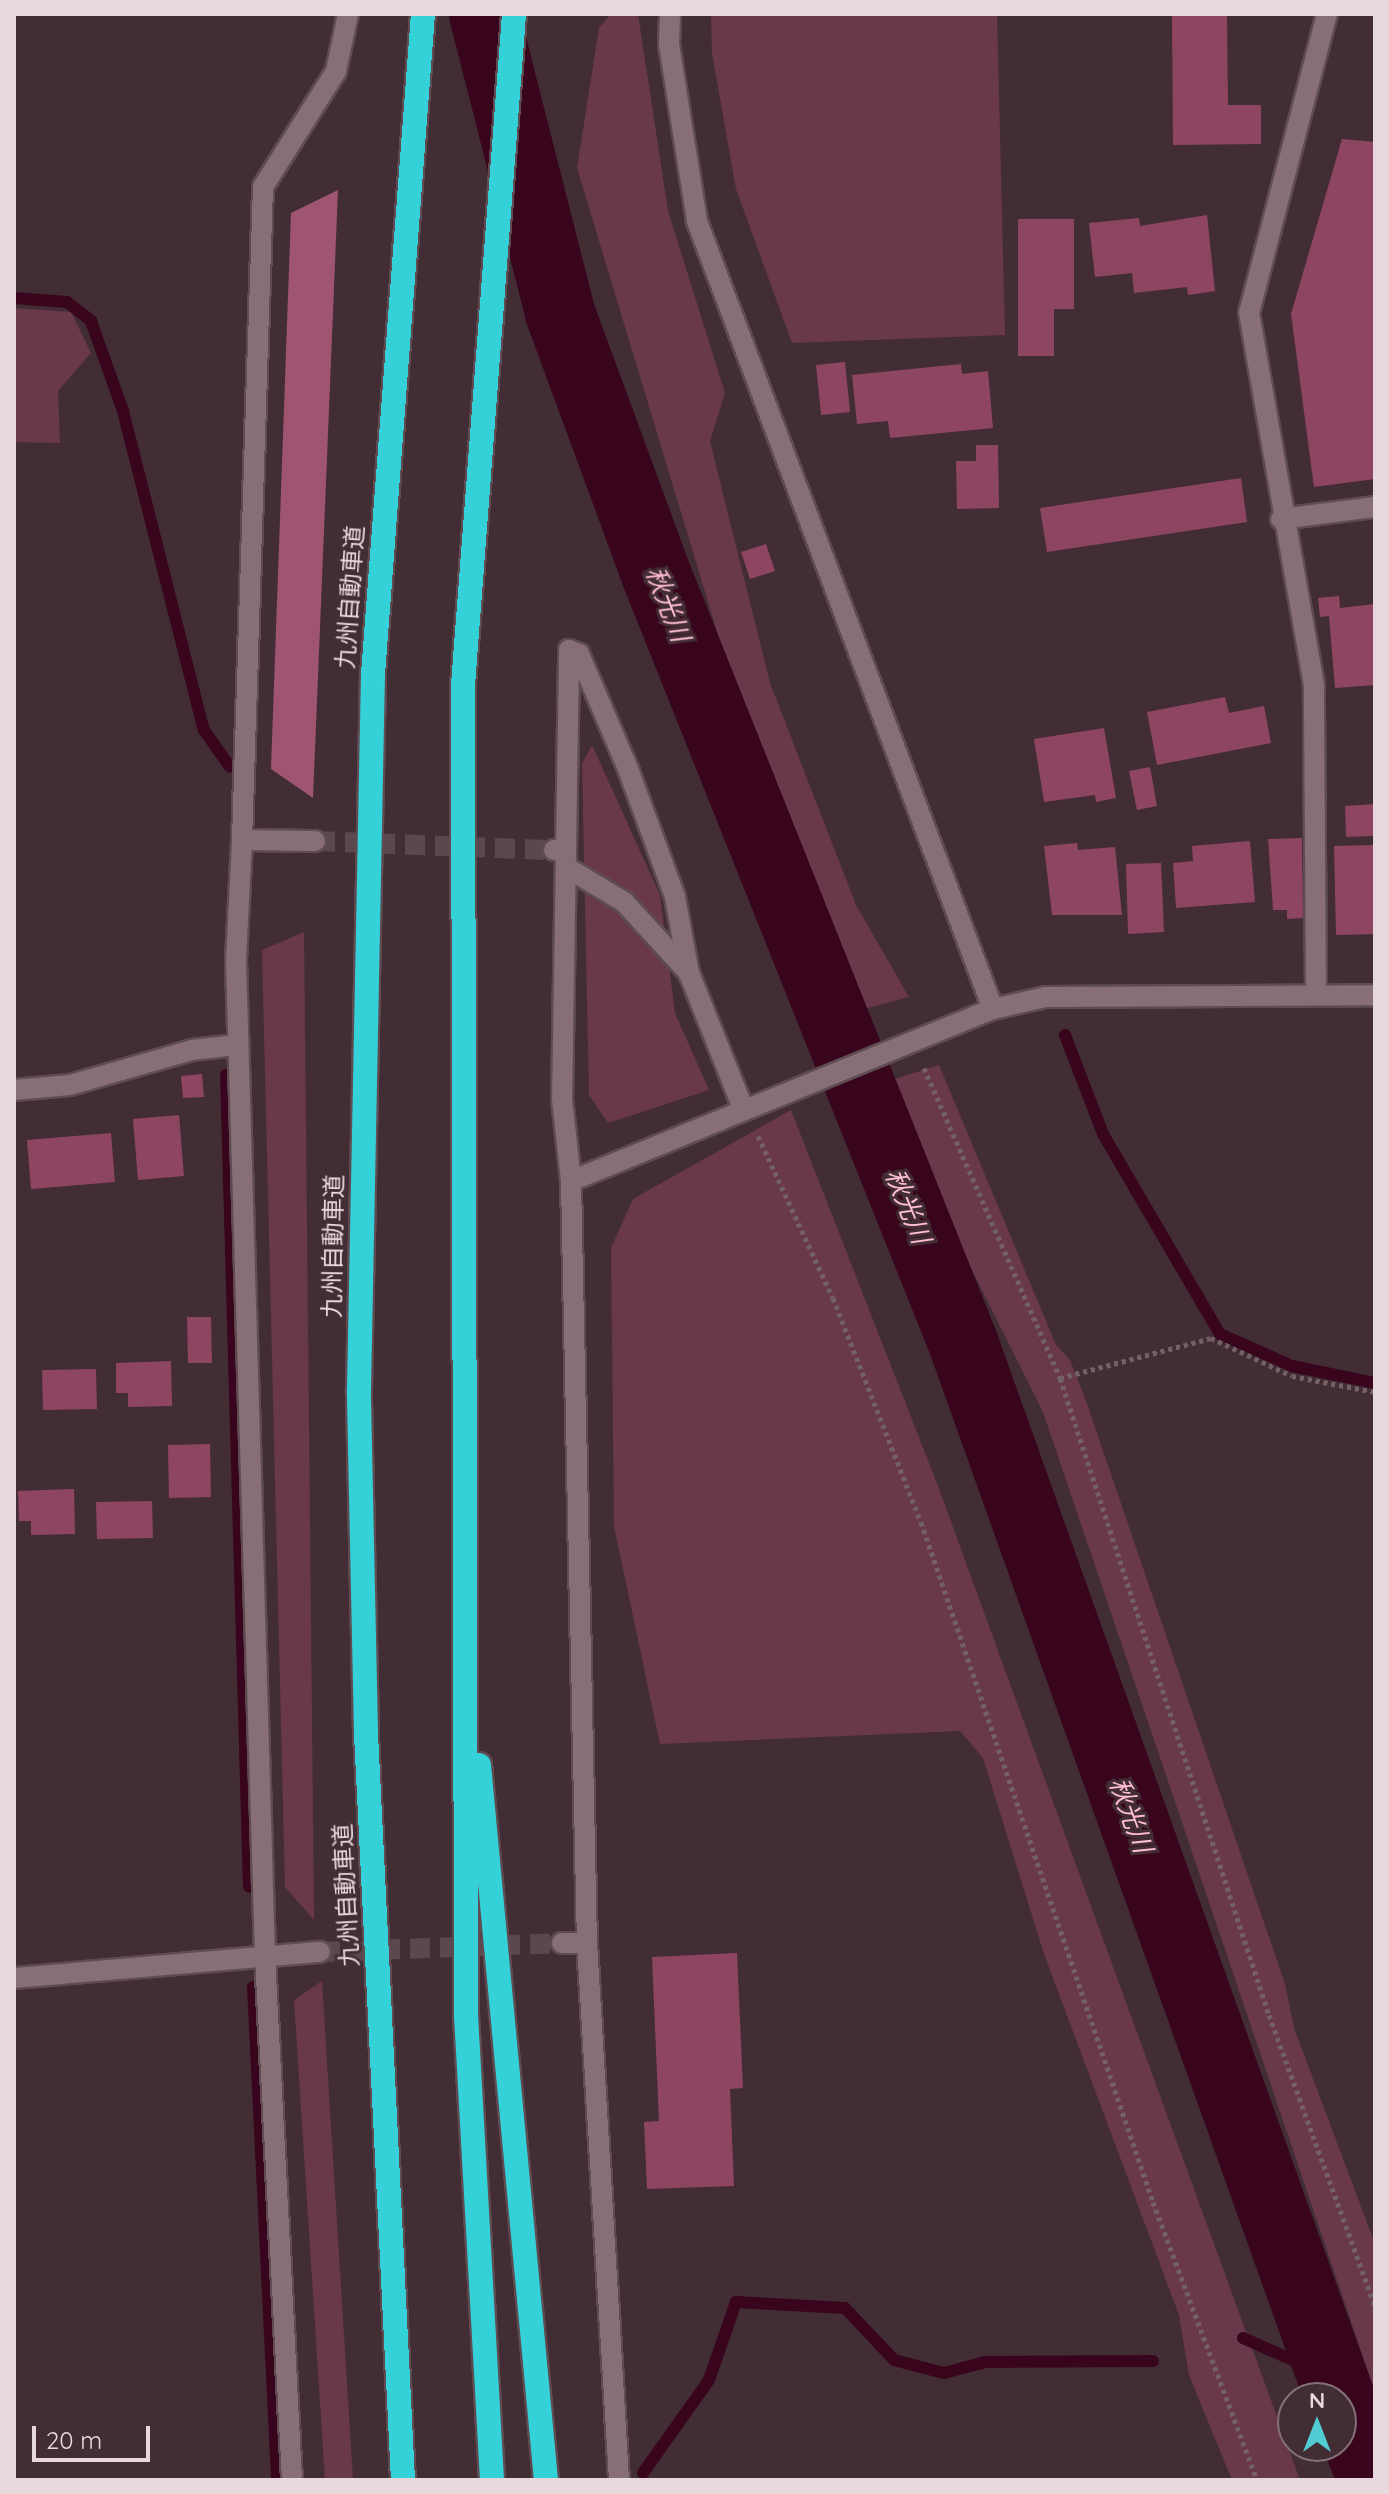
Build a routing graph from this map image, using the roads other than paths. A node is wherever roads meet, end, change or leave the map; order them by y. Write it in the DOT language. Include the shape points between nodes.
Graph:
graph roads {
  1 [pos="348,14"];
  2 [pos="423,14"];
  3 [pos="514,14"];
  4 [pos="670,14"];
  5 [pos="1327,14"];
  6 [pos="1375,507"];
  7 [pos="1281,519"];
  8 [pos="242,840"];
  9 [pos="315,841"];
  10 [pos="562,856"];
  11 [pos="689,973"];
  12 [pos="1316,991"];
  13 [pos="1375,995"];
  14 [pos="993,1009"];
  15 [pos="236,1045"];
  16 [pos="14,1090"];
  17 [pos="743,1108"];
  18 [pos="571,1181"];
  19 [pos="464,1603"];
  20 [pos="562,1943"];
  21 [pos="587,1943"];
  22 [pos="320,1952"];
  23 [pos="265,1956"];
  24 [pos="14,1978"];
  25 [pos="292,2480"];
  26 [pos="403,2480"];
  27 [pos="492,2480"];
  28 [pos="546,2480"];
  29 [pos="619,2480"];
  1 -- 8 [label="street" via="336,71 263,187"];
  2 -- 26 [label="highway, 九州自動車道" via="373,674 359,1374 366,1733"];
  3 -- 19 [label="highway" via="463,685"];
  4 -- 14 [label="street" via="697,221"];
  5 -- 7 [label="street" via="1249,313"];
  6 -- 7 [label="street"];
  7 -- 12 [label="street" via="1314,685"];
  8 -- 9 [label="street"];
  8 -- 15 [label="street"];
  10 -- 11 [label="street" via="624,902"];
  10 -- 11 [label="street" via="569,650 579,654 628,769 675,897"];
  10 -- 18 [label="street" via="562,1099"];
  11 -- 17 [label="street"];
  12 -- 13 [label="street"];
  12 -- 14 [label="street" via="1046,997"];
  14 -- 17 [label="street"];
  15 -- 16 [label="street" via="192,1050 70,1085"];
  15 -- 23 [label="street"];
  17 -- 18 [label="street"];
  18 -- 21 [label="street"];
  19 -- 27 [label="highway" via="466,2016"];
  19 -- 28 [label="highway"];
  20 -- 21 [label="street"];
  21 -- 29 [label="street"];
  22 -- 23 [label="street"];
  23 -- 24 [label="street"];
  23 -- 25 [label="street"];
}
